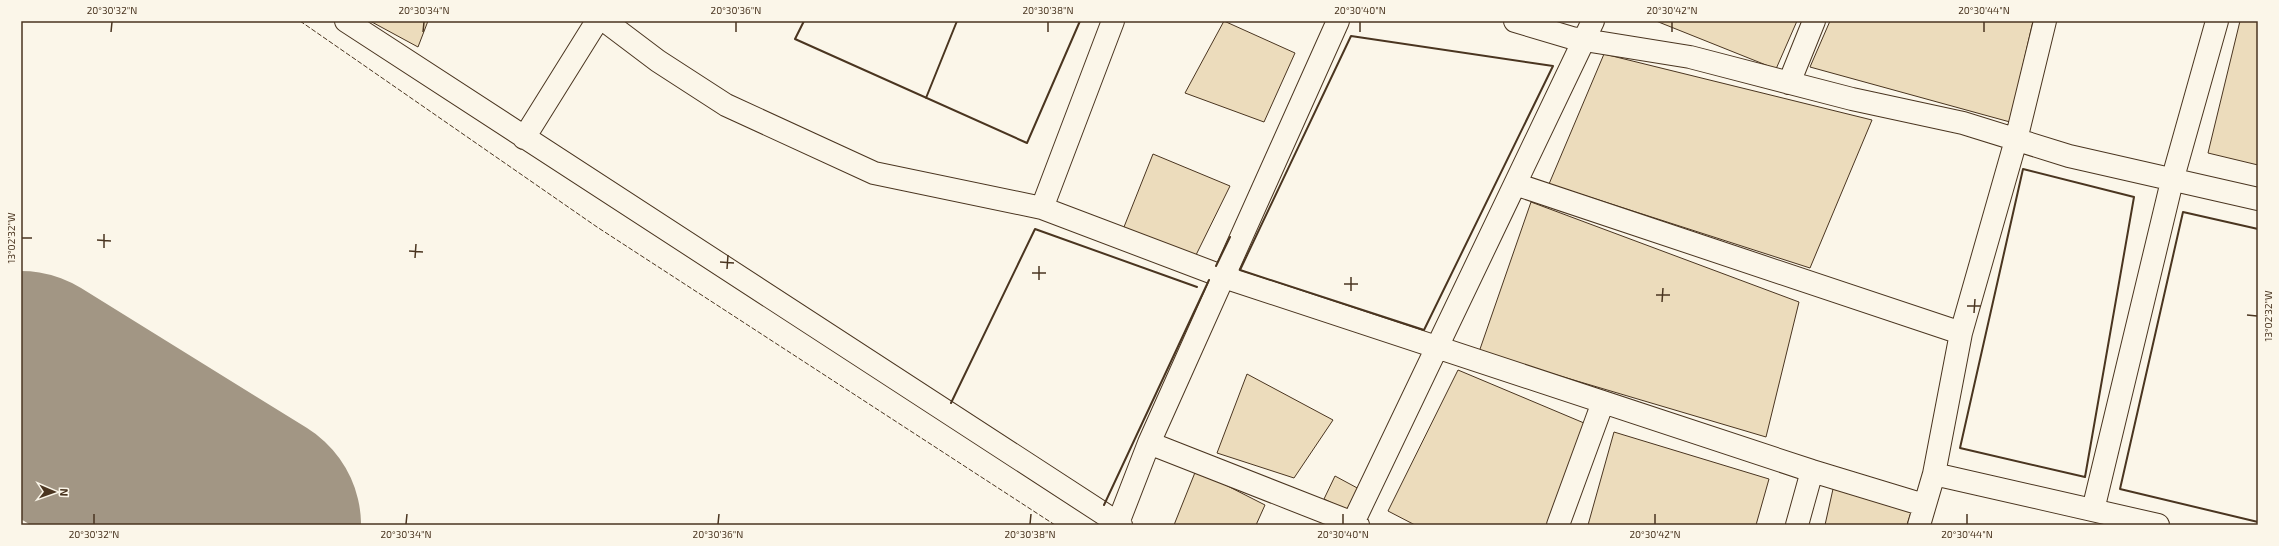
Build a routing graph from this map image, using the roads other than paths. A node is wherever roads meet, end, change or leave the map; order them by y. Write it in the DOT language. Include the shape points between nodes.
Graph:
graph roads {
  1 [pos="346,21"];
  2 [pos="597,21"];
  3 [pos="605,21"];
  4 [pos="1114,21"];
  5 [pos="1338,21"];
  6 [pos="1515,21"];
  7 [pos="1593,21"];
  8 [pos="1814,21"];
  9 [pos="2044,21"];
  10 [pos="2216,21"];
  11 [pos="1584,40"];
  12 [pos="1789,83"];
  13 [pos="524,138"];
  14 [pos="2016,140"];
  15 [pos="2172,180"];
  16 [pos="1515,184"];
  17 [pos="2258,198"];
  18 [pos="1042,208"];
  19 [pos="1224,277"];
  20 [pos="1961,333"];
  21 [pos="1437,348"];
  22 [pos="1603,402"];
  23 [pos="1149,443"];
  24 [pos="1812,471"];
  25 [pos="1934,474"];
  26 [pos="2093,510"];
  27 [pos="1921,515"];
  28 [pos="1120,524"];
  29 [pos="1354,524"];
  30 [pos="1558,525"];
  31 [pos="1797,525"];
  32 [pos="2158,525"];
  1 -- 13 [label="street"];
  2 -- 13 [label="street"];
  3 -- 18 [label="street" via="658,61 726,105 874,173"];
  4 -- 18 [label="street"];
  5 -- 19 [label="street"];
  6 -- 11 [label="street"];
  7 -- 11 [label="street"];
  8 -- 12 [label="street"];
  9 -- 14 [label="street"];
  10 -- 15 [label="street"];
  11 -- 12 [label="street" via="1690,57"];
  11 -- 16 [label="street"];
  12 -- 14 [label="street" via="1852,100 1963,124"];
  13 -- 28 [label="street"];
  14 -- 15 [label="street" via="2069,156"];
  14 -- 20 [label="street"];
  15 -- 17 [label="street"];
  15 -- 26 [label="street"];
  16 -- 20 [label="street"];
  16 -- 21 [label="street"];
  18 -- 19 [label="street"];
  19 -- 21 [label="street"];
  19 -- 23 [label="street"];
  20 -- 25 [label="street"];
  21 -- 22 [label="street"];
  21 -- 29 [label="street"];
  22 -- 24 [label="street"];
  22 -- 30 [label="street"];
  23 -- 28 [label="street"];
  23 -- 29 [label="street"];
  24 -- 27 [label="street"];
  24 -- 31 [label="street"];
  25 -- 26 [label="street"];
  25 -- 27 [label="street"];
  26 -- 32 [label="street"];
}
